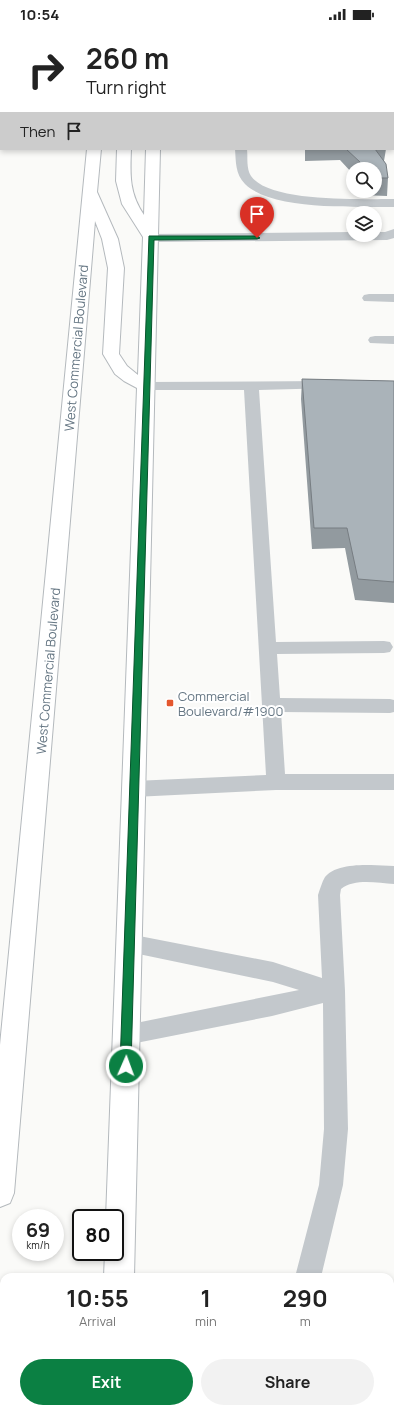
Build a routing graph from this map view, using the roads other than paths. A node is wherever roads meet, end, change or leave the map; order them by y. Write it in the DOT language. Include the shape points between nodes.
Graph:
graph roads {
  1 [pos="94,150"];
  2 [pos="124,150"];
  3 [pos="153,150"];
  4 [pos="241,150"];
  5 [pos="90,190"];
  6 [pos="394,203"];
  7 [pos="394,233"];
  8 [pos="151,238"];
  9 [pos="369,298"];
  10 [pos="394,298"];
  11 [pos="376,340"];
  12 [pos="394,340"];
  13 [pos="338,385"];
  14 [pos="147,386"];
  15 [pos="251,386"];
  16 [pos="267,648"];
  17 [pos="384,648"];
  18 [pos="271,705"];
  19 [pos="390,706"];
  20 [pos="276,782"];
  21 [pos="394,782"];
  22 [pos="134,789"];
  23 [pos="394,875"];
  24 [pos="129,943"];
  25 [pos="334,991"];
  26 [pos="126,1036"];
  27 [pos="0,1193"];
  28 [pos="119,1273"];
  29 [pos="309,1273"];
  1 -- 5 [label="highway, West Commercial Boulevard"];
  2 -- 8 [label="highway" via="123,181 129,204"];
  3 -- 8 [label="highway"];
  4 -- 6 [label="lane" via="242,171 248,180 261,190 309,200"];
  5 -- 14 [label="highway" via="110,239 116,268 112,359 122,372"];
  5 -- 27 [label="highway, West Commercial Boulevard"];
  7 -- 8 [label="lane" via="387,236"];
  8 -- 14 [label="highway"];
  9 -- 10 [label="lane"];
  11 -- 12 [label="lane"];
  13 -- 15 [label="lane"];
  14 -- 15 [label="lane"];
  14 -- 22 [label="highway"];
  15 -- 16 [label="lane"];
  16 -- 17 [label="lane"];
  16 -- 18 [label="lane"];
  18 -- 19 [label="lane"];
  18 -- 20 [label="lane"];
  20 -- 21 [label="lane"];
  20 -- 22 [label="lane"];
  22 -- 24 [label="highway"];
  23 -- 25 [label="lane" via="352,874 332,884 329,895"];
  24 -- 25 [label="lane" via="273,972"];
  24 -- 26 [label="highway"];
  25 -- 26 [label="lane"];
  25 -- 29 [label="lane" via="336,1129 331,1185"];
  26 -- 28 [label="highway"];
}
